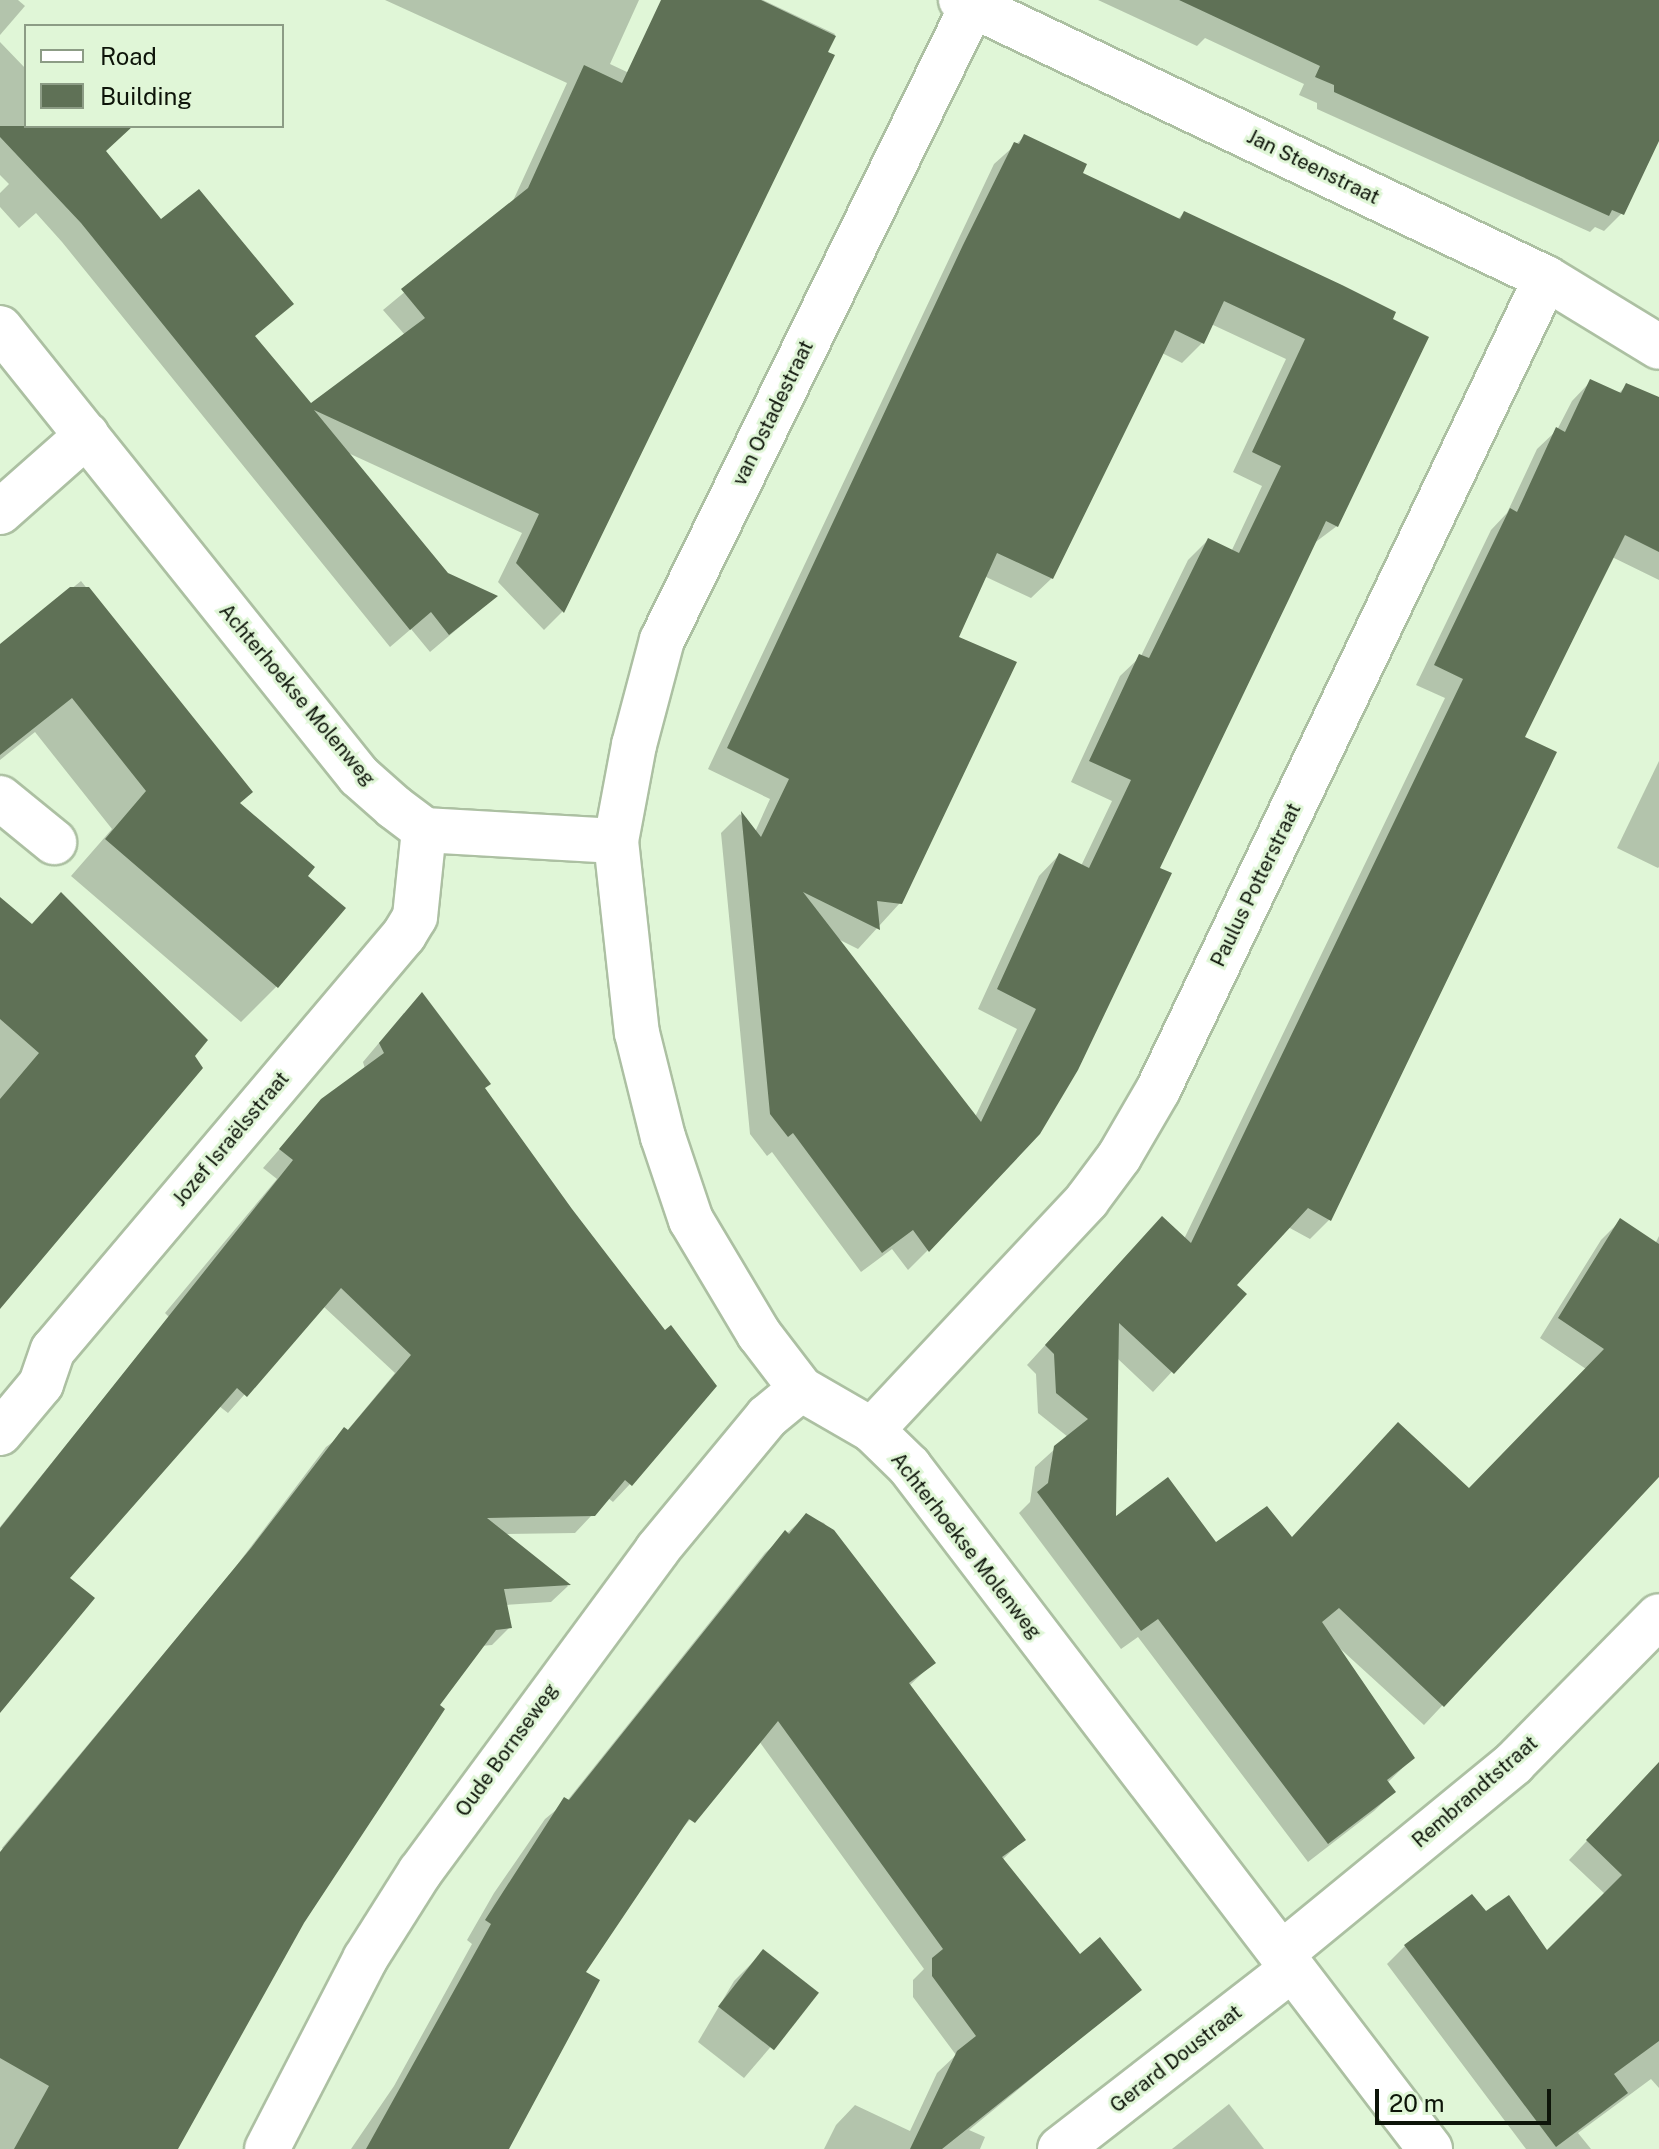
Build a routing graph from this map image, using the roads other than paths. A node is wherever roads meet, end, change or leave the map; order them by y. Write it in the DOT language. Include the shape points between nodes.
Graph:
graph roads {
  1 [pos="970,2"];
  2 [pos="1546,278"];
  3 [pos="0,328"];
  4 [pos="1659,347"];
  5 [pos="87,435"];
  6 [pos="0,512"];
  7 [pos="0,798"];
  8 [pos="424,830"];
  9 [pos="616,841"];
  10 [pos="54,842"];
  11 [pos="801,1389"];
  12 [pos="872,1430"];
  13 [pos="0,1433"];
  14 [pos="1659,1616"];
  15 [pos="1286,1962"];
  16 [pos="267,2149"];
  17 [pos="1060,2149"];
  18 [pos="1430,2149"];
  1 -- 2 [label="street, Jan Steenstraat"];
  1 -- 9 [label="street, van Ostadestraat" via="662,640"];
  2 -- 4 [label="street, Jan Steenstraat"];
  2 -- 12 [label="street, Paulus Potterstraat" via="1158,1090 1119,1157 1087,1200"];
  3 -- 5 [label="street, Achterhoekse Molenweg"];
  5 -- 6 [label="street"];
  5 -- 8 [label="street, Achterhoekse Molenweg" via="359,776"];
  7 -- 10 [label="street"];
  8 -- 9 [label="street"];
  8 -- 13 [label="street, Jozef Israëlsstraat" via="415,917 53,1350 41,1384"];
  9 -- 11 [label="street, Achterhoekse Molenweg" via="637,1033 667,1151 691,1220 759,1334"];
  11 -- 12 [label="street, Achterhoekse Molenweg"];
  11 -- 16 [label="street, Oude Bornseweg" via="767,1417 657,1550 428,1860 365,1959"];
  12 -- 15 [label="street, Achterhoekse Molenweg" via="909,1466"];
  14 -- 15 [label="street, Rembrandtstraat" via="1514,1763"];
  15 -- 17 [label="street, Gerard Doustraat"];
  15 -- 18 [label="street, Achterhoekse Molenweg"];
}
